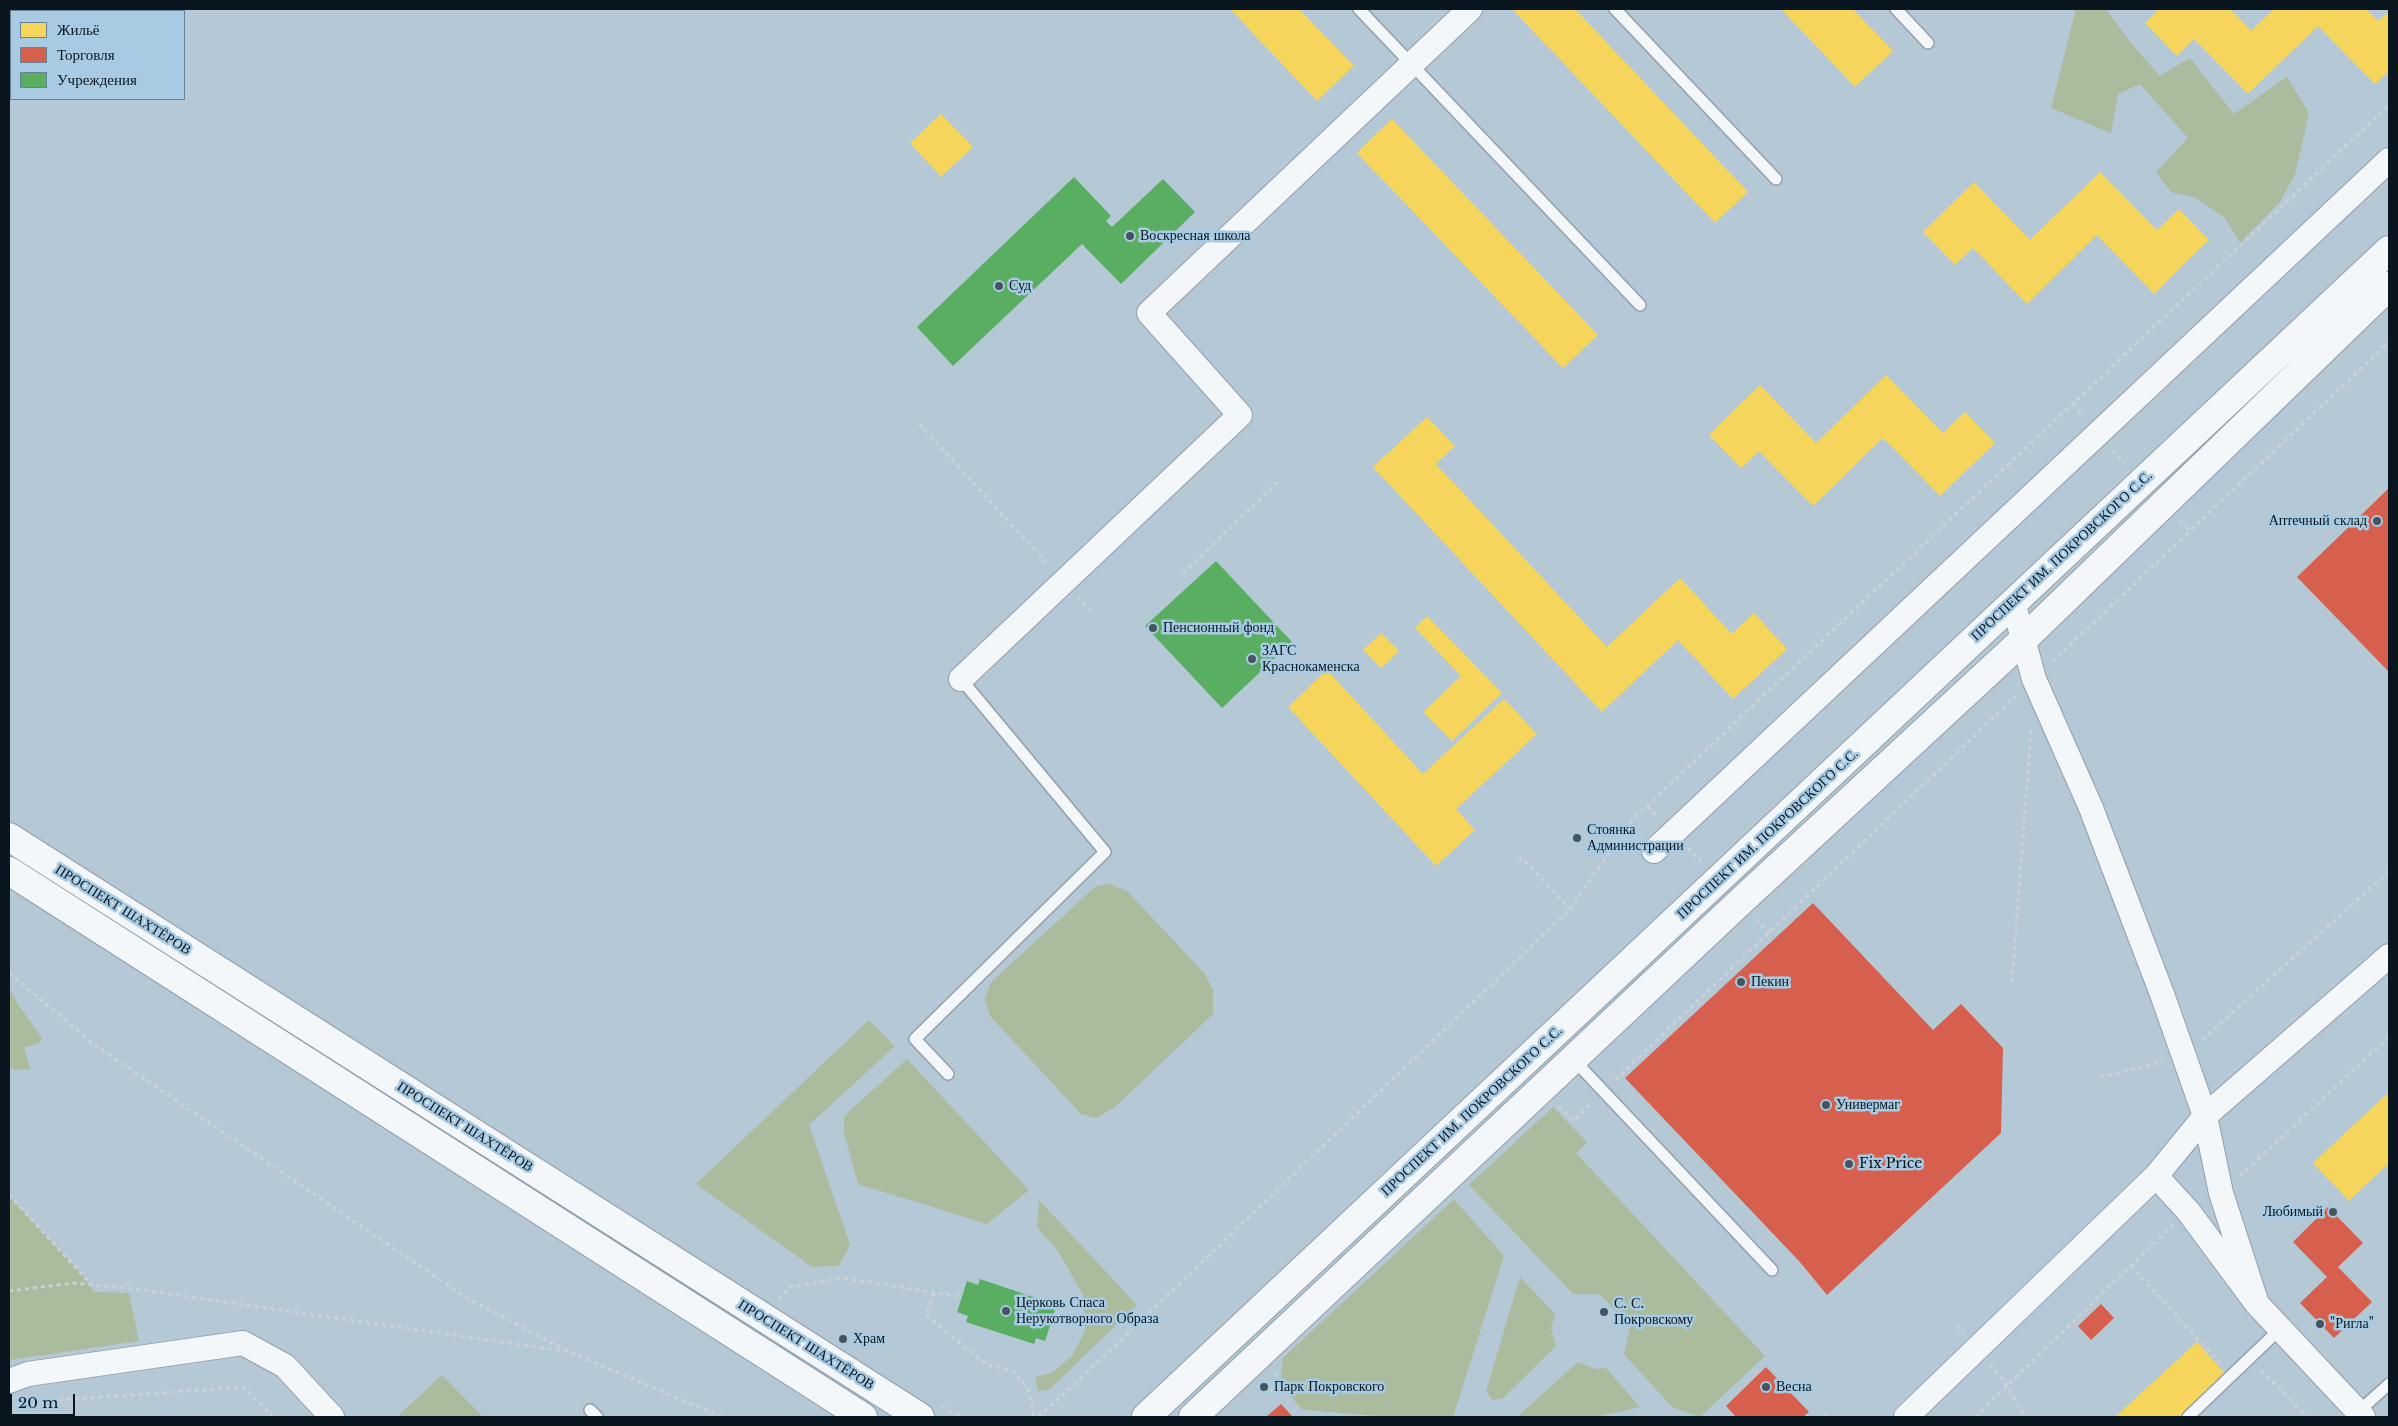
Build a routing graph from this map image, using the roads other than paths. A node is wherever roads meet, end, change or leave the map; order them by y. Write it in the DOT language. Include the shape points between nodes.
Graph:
graph roads {
  1 [pos="1359,9"];
  2 [pos="1470,9"];
  3 [pos="1615,9"];
  4 [pos="1896,9"];
  5 [pos="1928,43"];
  6 [pos="1412,64"];
  7 [pos="2389,160"];
  8 [pos="1776,179"];
  9 [pos="2389,250"];
  10 [pos="2389,286"];
  11 [pos="1640,305"];
  12 [pos="2013,602"];
  13 [pos="2022,641"];
  14 [pos="961,679"];
  15 [pos="9,837"];
  16 [pos="1654,851"];
  17 [pos="9,871"];
  18 [pos="2389,956"];
  19 [pos="1573,1059"];
  20 [pos="948,1074"];
  21 [pos="2205,1116"];
  22 [pos="2156,1176"];
  23 [pos="1772,1270"];
  24 [pos="2257,1304"];
  25 [pos="2280,1329"];
  26 [pos="9,1382"];
  27 [pos="2389,1384"];
  28 [pos="2361,1415"];
  29 [pos="332,1417"];
  30 [pos="863,1417"];
  31 [pos="920,1417"];
  32 [pos="1146,1417"];
  33 [pos="1193,1417"];
  34 [pos="1906,1417"];
  35 [pos="2188,1417"];
  1 -- 6 [label="lane"];
  2 -- 6 [label="street"];
  3 -- 8 [label="lane"];
  4 -- 5 [label="lane"];
  6 -- 11 [label="lane"];
  6 -- 14 [label="street" via="1149,312 1240,415"];
  7 -- 16 [label="street"];
  9 -- 12 [label="main road, ПРОСПЕКТ ИМ. ПОКРОВСКОГО С.С."];
  10 -- 13 [label="main road"];
  12 -- 13 [label="street"];
  12 -- 32 [label="main road, ПРОСПЕКТ ИМ. ПОКРОВСКОГО С.С."];
  13 -- 19 [label="main road"];
  13 -- 21 [label="street" via="2034,679 2091,808"];
  14 -- 20 [label="lane" via="1105,852 915,1039"];
  15 -- 31 [label="main road, ПРОСПЕКТ ШАХТЁРОВ"];
  17 -- 30 [label="main road, ПРОСПЕКТ ШАХТЁРОВ"];
  18 -- 21 [label="street"];
  19 -- 23 [label="lane"];
  19 -- 33 [label="main road"];
  21 -- 22 [label="street"];
  21 -- 24 [label="street" via="2221,1193"];
  22 -- 24 [label="street" via="2188,1211"];
  22 -- 34 [label="street"];
  24 -- 25 [label="street"];
  25 -- 28 [label="street"];
  25 -- 35 [label="lane"];
  26 -- 29 [label="street" via="28,1374 243,1343 285,1366"];
  27 -- 28 [label="lane"];
}
